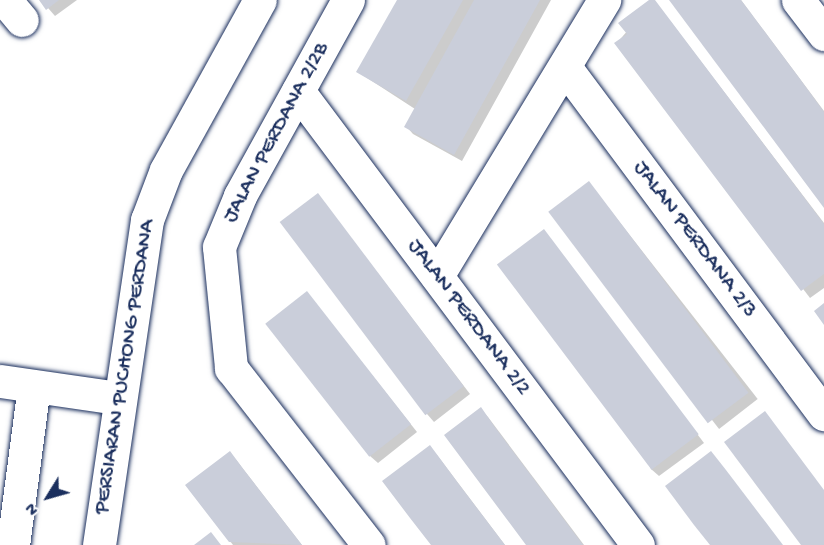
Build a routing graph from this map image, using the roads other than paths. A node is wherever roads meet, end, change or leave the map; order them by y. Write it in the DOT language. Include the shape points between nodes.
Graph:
graph roads {
  1 [pos="260,0"];
  2 [pos="348,0"];
  3 [pos="604,0"];
  4 [pos="800,1"];
  5 [pos="824,34"];
  6 [pos="565,67"];
  7 [pos="298,91"];
  8 [pos="437,276"];
  9 [pos="0,381"];
  10 [pos="34,386"];
  11 [pos="118,398"];
  12 [pos="824,414"];
  13 [pos="13,545"];
  14 [pos="99,545"];
  15 [pos="369,545"];
  16 [pos="638,545"];
  1 -- 11 [label="street, PERSIARAN PUCHONG PERDANA" via="166,170 147,220"];
  2 -- 7 [label="street, JALAN PERDANA 2/2B"];
  3 -- 6 [label="street"];
  4 -- 5 [label="street"];
  6 -- 8 [label="street"];
  6 -- 12 [label="street, JALAN PERDANA 2/3"];
  7 -- 8 [label="street, JALAN PERDANA 2/2"];
  7 -- 15 [label="street, JALAN PERDANA 2/2B" via="240,196 219,247 231,368"];
  8 -- 16 [label="street, JALAN PERDANA 2/2"];
  9 -- 10 [label="street"];
  10 -- 11 [label="street"];
  10 -- 13 [label="street"];
  11 -- 14 [label="street, PERSIARAN PUCHONG PERDANA"];
}
